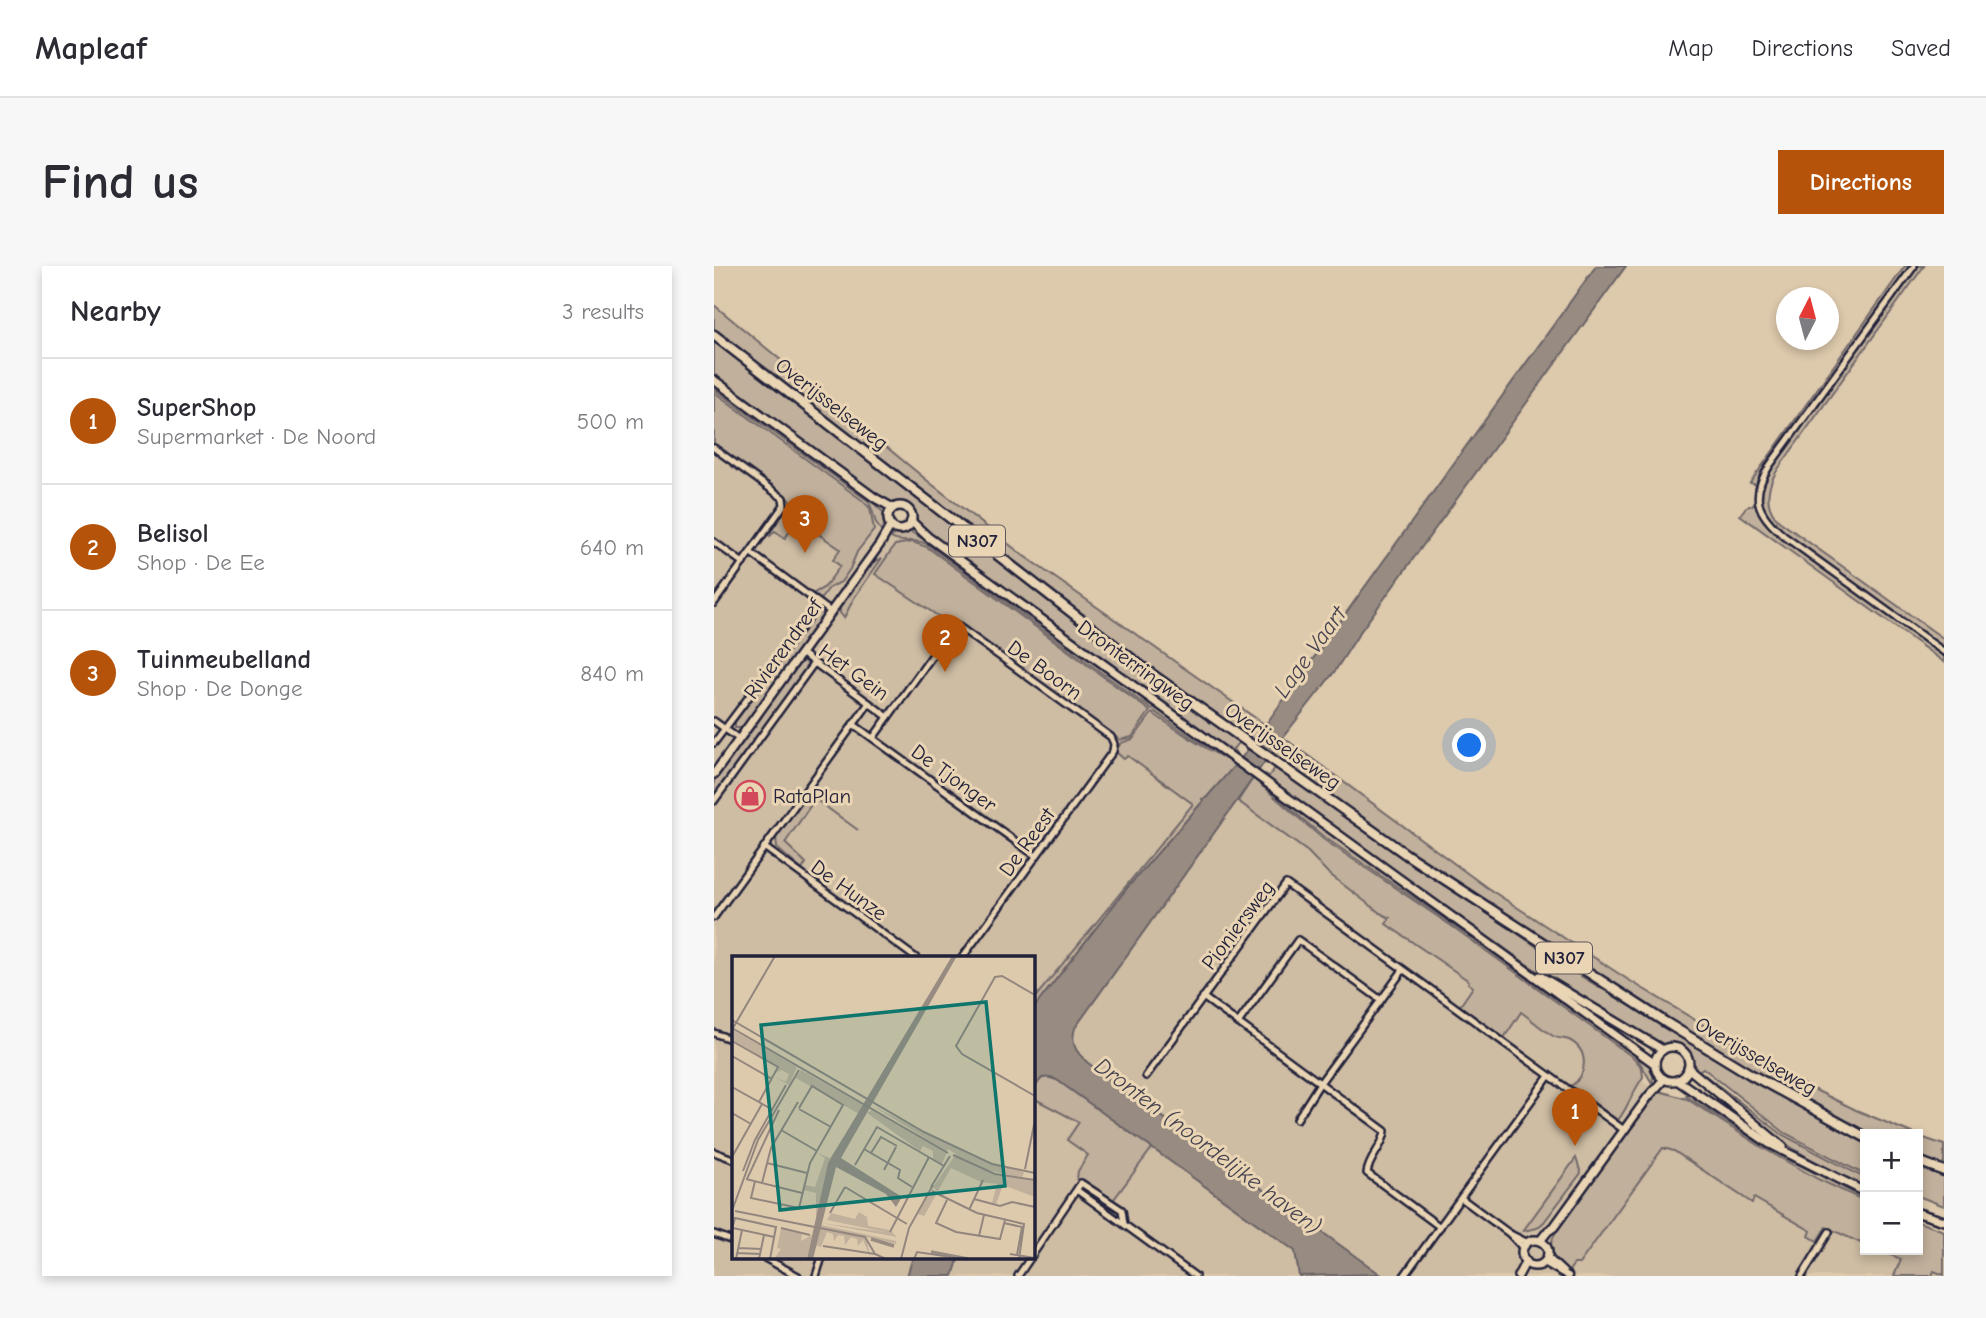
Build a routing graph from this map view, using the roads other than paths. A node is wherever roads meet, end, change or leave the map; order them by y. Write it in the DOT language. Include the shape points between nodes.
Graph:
graph roads {
  1 [pos="1914,266"];
  2 [pos="714,335"];
  3 [pos="714,380"];
  4 [pos="714,448"];
  5 [pos="891,510"];
  6 [pos="910,524"];
  7 [pos="892,527"];
  8 [pos="714,542"];
  9 [pos="751,553"];
  10 [pos="743,563"];
  11 [pos="714,603"];
  12 [pos="819,604"];
  13 [pos="831,612"];
  14 [pos="1944,652"];
  15 [pos="801,653"];
  16 [pos="814,663"];
  17 [pos="869,703"];
  18 [pos="888,717"];
  19 [pos="714,721"];
  20 [pos="853,724"];
  21 [pos="724,728"];
  22 [pos="873,738"];
  23 [pos="739,739"];
  24 [pos="714,743"];
  25 [pos="1114,744"];
  26 [pos="714,774"];
  27 [pos="714,801"];
  28 [pos="764,847"];
  29 [pos="1035,856"];
  30 [pos="714,917"];
  31 [pos="915,956"];
  32 [pos="963,956"];
  33 [pos="1403,970"];
  34 [pos="1527,970"];
  35 [pos="1203,997"];
  36 [pos="1381,1000"];
  37 [pos="1238,1023"];
  38 [pos="714,1033"];
  39 [pos="732,1040"];
  40 [pos="1663,1050"];
  41 [pos="1655,1064"];
  42 [pos="1688,1068"];
  43 [pos="1146,1076"];
  44 [pos="1549,1076"];
  45 [pos="1662,1077"];
  46 [pos="1677,1080"];
  47 [pos="1320,1083"];
  48 [pos="1297,1119"];
  49 [pos="1624,1130"];
  50 [pos="1860,1134"];
  51 [pos="714,1152"];
  52 [pos="1789,1152"];
  53 [pos="732,1159"];
  54 [pos="1923,1163"];
  55 [pos="1944,1171"];
  56 [pos="1860,1189"];
  57 [pos="1078,1191"];
  58 [pos="1461,1198"];
  59 [pos="1923,1215"];
  60 [pos="1944,1221"];
  61 [pos="1124,1224"];
  62 [pos="1440,1227"];
  63 [pos="1829,1232"];
  64 [pos="714,1234"];
  65 [pos="732,1241"];
  66 [pos="1543,1243"];
  67 [pos="1526,1246"];
  68 [pos="1034,1253"];
  69 [pos="765,1258"];
  70 [pos="822,1258"];
  71 [pos="1031,1258"];
  72 [pos="1546,1259"];
  73 [pos="1528,1263"];
  74 [pos="1566,1275"];
  75 [pos="798,1276"];
  76 [pos="816,1276"];
  77 [pos="1018,1276"];
  78 [pos="1195,1276"];
  79 [pos="1404,1276"];
  80 [pos="1519,1276"];
  81 [pos="1802,1276"];
  1 -- 14 [label="street" via="1762,477 1758,501 1761,512 1784,536"];
  2 -- 50 [label="highway, Overijsselseweg / N307" via="1146,670 1274,762 1653,1015"];
  3 -- 5 [label="main road"];
  4 -- 9 [label="street" via="785,502"];
  5 -- 6 [label="main road" via="900,505 907,508"];
  5 -- 7 [label="main road" via="888,519"];
  6 -- 7 [label="main road" via="901,530"];
  6 -- 34 [label="main road, Dronterringweg"];
  7 -- 13 [label="main road, Rivierendreef"];
  8 -- 10 [label="street"];
  9 -- 10 [label="street"];
  9 -- 12 [label="street"];
  10 -- 11 [label="street"];
  12 -- 13 [label="street"];
  12 -- 21 [label="street"];
  13 -- 15 [label="main road, Rivierendreef"];
  15 -- 16 [label="street, Het Gein"];
  15 -- 23 [label="main road, Rivierendreef"];
  16 -- 17 [label="street, Het Gein"];
  16 -- 27 [label="street"];
  17 -- 18 [label="street, Het Gein"];
  17 -- 20 [label="street"];
  18 -- 22 [label="street"];
  18 -- 25 [label="street, De Boorn" via="954,624 1111,737"];
  19 -- 21 [label="street"];
  20 -- 22 [label="street, De Tjonger"];
  20 -- 28 [label="street"];
  21 -- 23 [label="street"];
  21 -- 24 [label="street"];
  22 -- 29 [label="street, De Tjonger"];
  23 -- 26 [label="main road, Rivierendreef"];
  25 -- 29 [label="street, De Reest"];
  28 -- 30 [label="street"];
  28 -- 31 [label="street, De Hunze"];
  29 -- 32 [label="street, De Reest"];
  33 -- 35 [label="street, Pioniersweg" via="1286,884"];
  33 -- 36 [label="street"];
  33 -- 44 [label="street, Pioniersweg"];
  34 -- 40 [label="main road, Dronterringweg"];
  34 -- 41 [label="main road, Dronterringweg"];
  35 -- 37 [label="street, Pioniersweg"];
  35 -- 43 [label="street, Pioniersweg"];
  36 -- 37 [label="street" via="1298,940"];
  36 -- 47 [label="street"];
  37 -- 47 [label="street, Pioniersweg"];
  38 -- 39 [label="street"];
  40 -- 41 [label="main road"];
  40 -- 42 [label="main road" via="1681,1050"];
  41 -- 45 [label="main road"];
  42 -- 46 [label="main road"];
  42 -- 52 [label="main road"];
  44 -- 49 [label="street, Pioniersweg"];
  44 -- 58 [label="street"];
  45 -- 46 [label="main road"];
  45 -- 49 [label="main road"];
  46 -- 52 [label="main road" via="1748,1130"];
  47 -- 48 [label="street"];
  47 -- 62 [label="street, Pioniersweg" via="1385,1131 1367,1173"];
  49 -- 66 [label="main road"];
  51 -- 53 [label="street"];
  52 -- 56 [label="main road"];
  54 -- 55 [label="highway"];
  57 -- 61 [label="street"];
  57 -- 61 [label="street" via="1081,1183 1122,1210"];
  57 -- 68 [label="street"];
  58 -- 62 [label="street"];
  58 -- 67 [label="street"];
  59 -- 60 [label="main road"];
  61 -- 78 [label="street"];
  62 -- 79 [label="street"];
  63 -- 81 [label="street"];
  64 -- 65 [label="street"];
  66 -- 67 [label="main road"];
  66 -- 72 [label="main road"];
  67 -- 73 [label="main road"];
  69 -- 75 [label="street"];
  70 -- 76 [label="street"];
  71 -- 77 [label="street"];
  72 -- 73 [label="main road" via="1536,1265"];
  72 -- 74 [label="street"];
  73 -- 80 [label="main road"];
}
